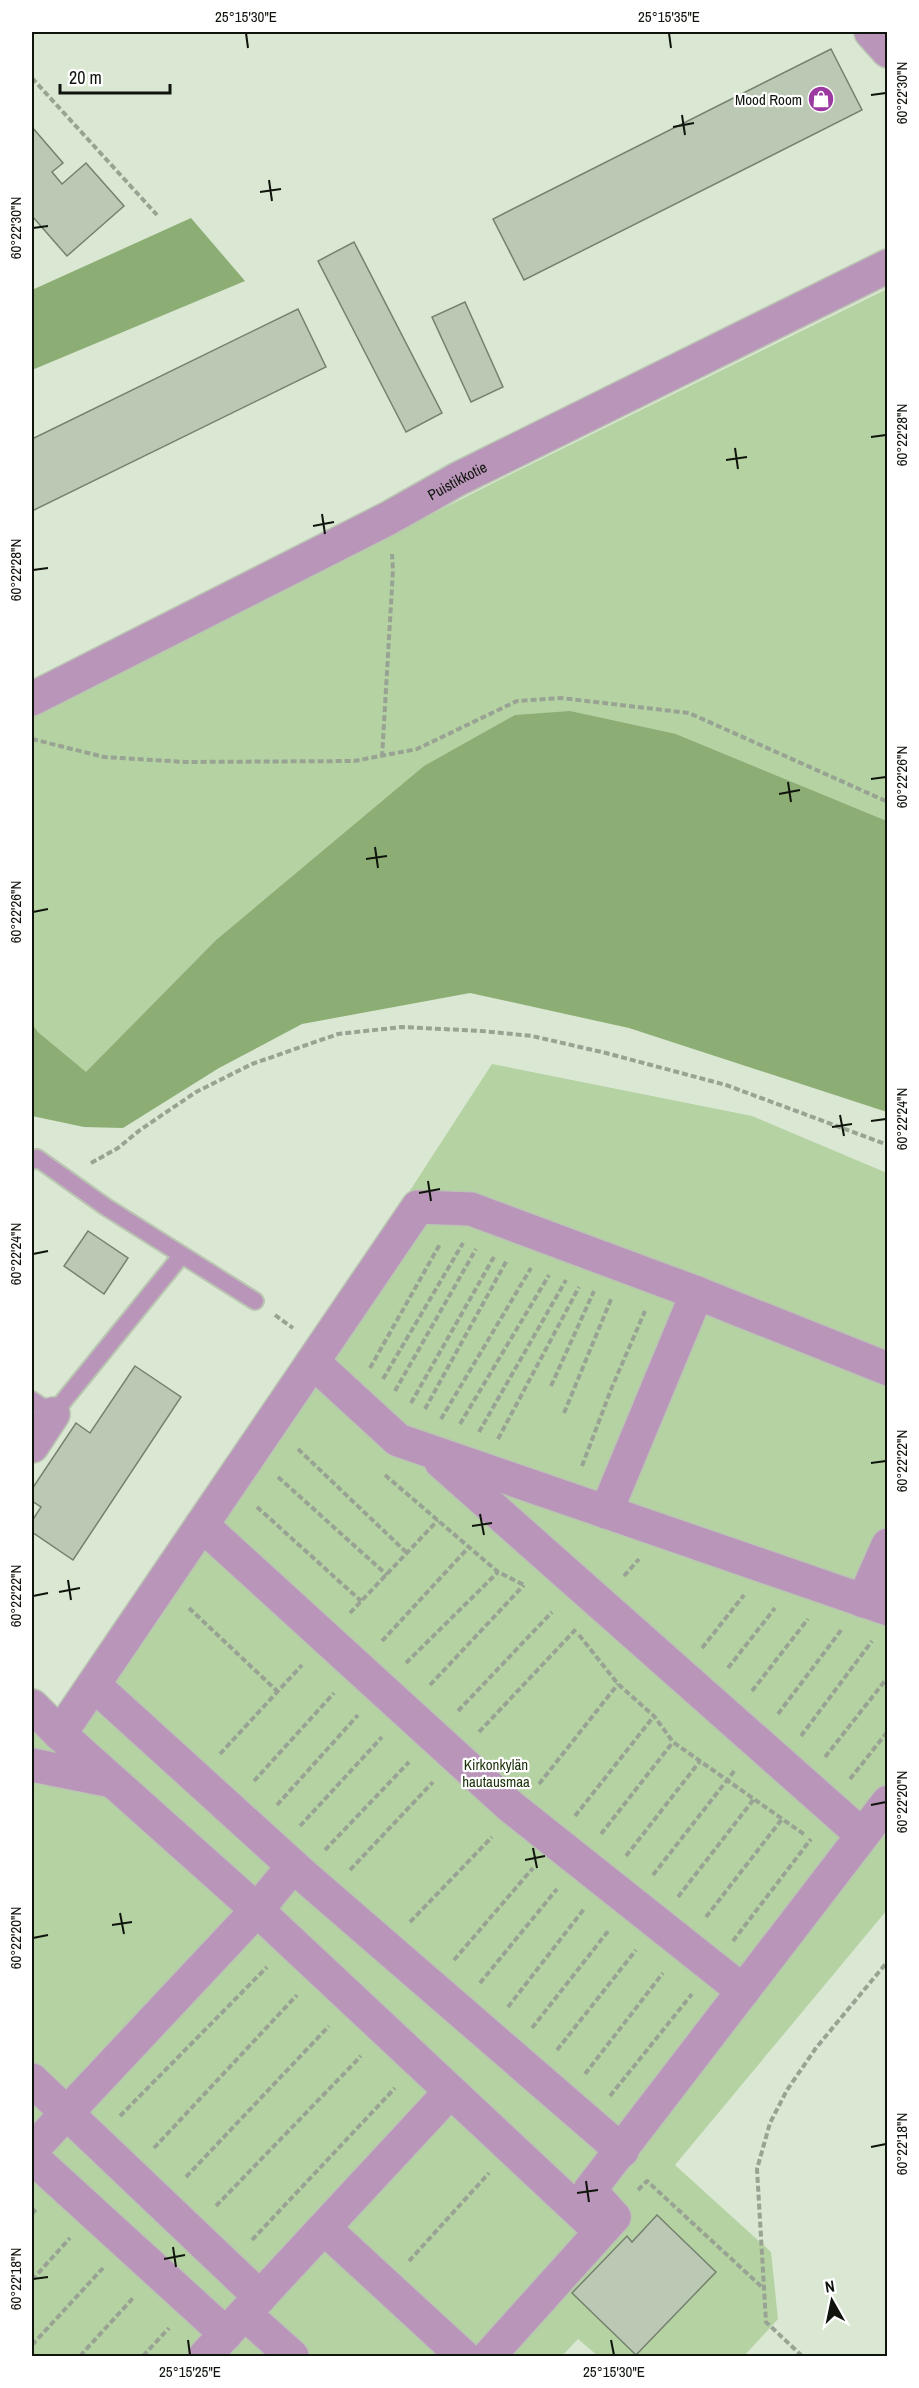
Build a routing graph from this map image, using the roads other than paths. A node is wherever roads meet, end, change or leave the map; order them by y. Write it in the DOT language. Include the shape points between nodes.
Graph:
graph roads {
  1 [pos="871,32"];
  2 [pos="888,51"];
  3 [pos="888,266"];
  4 [pos="32,699"];
  5 [pos="34,1159"];
  6 [pos="181,1256"];
  7 [pos="697,1293"];
  8 [pos="255,1301"];
  9 [pos="317,1355"];
  10 [pos="888,1369"];
  11 [pos="42,1407"];
  12 [pos="435,1437"];
  13 [pos="32,1446"];
  14 [pos="606,1512"];
  15 [pos="202,1525"];
  16 [pos="888,1545"];
  17 [pos="875,1605"];
  18 [pos="94,1685"];
  19 [pos="32,1706"];
  20 [pos="60,1734"];
  21 [pos="32,1765"];
  22 [pos="113,1782"];
  23 [pos="888,1802"];
  24 [pos="862,1835"];
  25 [pos="293,1866"];
  26 [pos="257,1910"];
  27 [pos="743,1991"];
  28 [pos="32,2080"];
  29 [pos="450,2092"];
  30 [pos="65,2114"];
  31 [pos="32,2150"];
  32 [pos="622,2151"];
  33 [pos="32,2157"];
  34 [pos="614,2217"];
  35 [pos="324,2228"];
  36 [pos="234,2326"];
  37 [pos="292,2356"];
  38 [pos="463,2356"];
  39 [pos="489,2356"];
  1 -- 2 [label="street"];
  3 -- 4 [label="street, Puistikkotie" via="468,474"];
  5 -- 6 [label="lane"];
  6 -- 8 [label="lane"];
  6 -- 11 [label="lane"];
  7 -- 9 [label="street" via="545,1237 418,1207"];
  7 -- 10 [label="street"];
  7 -- 14 [label="street"];
  9 -- 12 [label="street" via="398,1440"];
  9 -- 15 [label="street"];
  11 -- 13 [label="street"];
  12 -- 14 [label="street"];
  12 -- 24 [label="street" via="600,1603"];
  14 -- 17 [label="street"];
  15 -- 18 [label="street"];
  15 -- 27 [label="street" via="516,1812"];
  16 -- 17 [label="street"];
  18 -- 20 [label="street"];
  18 -- 25 [label="street"];
  19 -- 20 [label="street"];
  20 -- 22 [label="street"];
  21 -- 22 [label="street"];
  22 -- 26 [label="street"];
  23 -- 24 [label="street"];
  24 -- 27 [label="street"];
  25 -- 26 [label="street"];
  25 -- 32 [label="street"];
  26 -- 29 [label="street"];
  26 -- 30 [label="street"];
  27 -- 32 [label="street"];
  28 -- 30 [label="street"];
  29 -- 34 [label="street" via="587,2219"];
  29 -- 35 [label="street"];
  30 -- 31 [label="street"];
  30 -- 36 [label="street" via="227,2266"];
  32 -- 34 [label="street" via="590,2190"];
  33 -- 36 [label="street" via="157,2272"];
  34 -- 39 [label="street"];
  35 -- 36 [label="street"];
  35 -- 38 [label="street"];
  36 -- 37 [label="street"];
}
